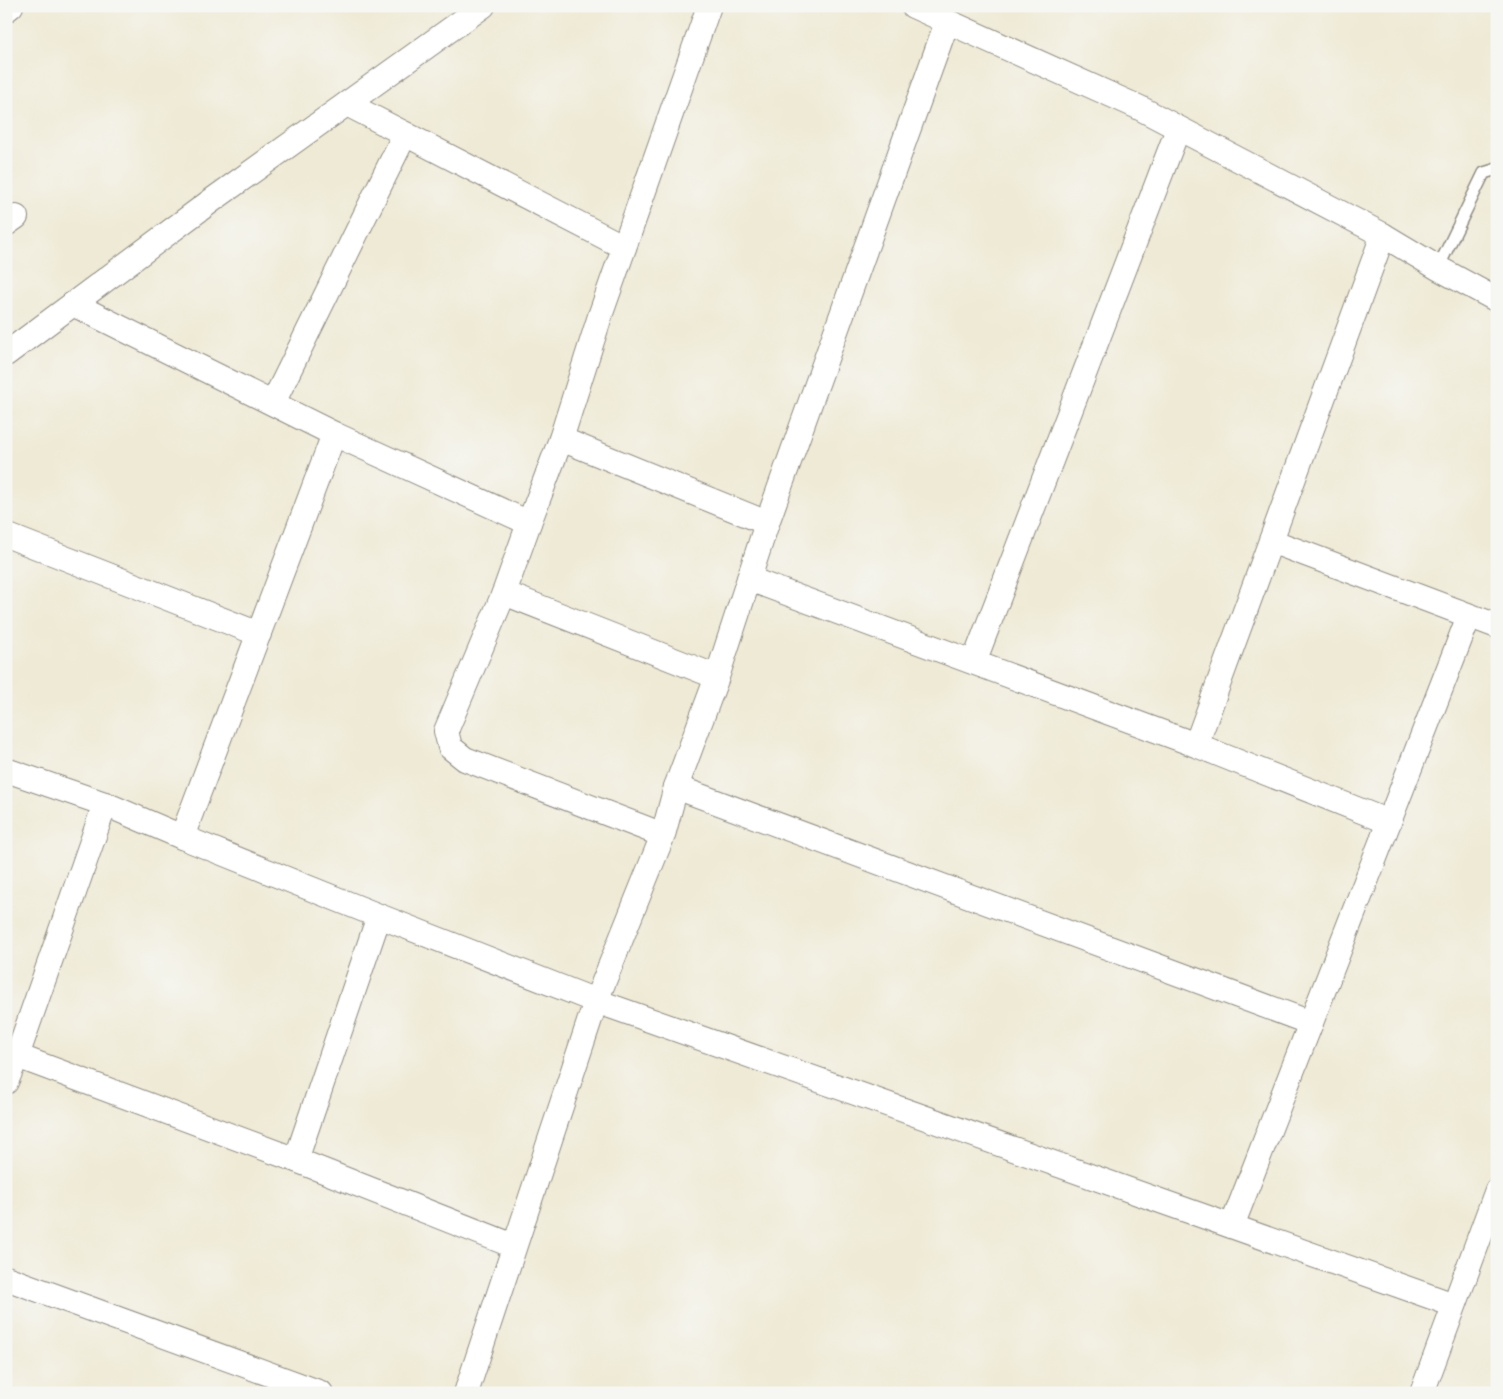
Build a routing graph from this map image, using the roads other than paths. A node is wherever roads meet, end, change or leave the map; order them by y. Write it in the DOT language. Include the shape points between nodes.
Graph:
graph roads {
  1 [pos="11,6"];
  2 [pos="483,6"];
  3 [pos="710,6"];
  4 [pos="913,6"];
  5 [pos="6,10"];
  6 [pos="947,22"];
  7 [pos="347,104"];
  8 [pos="1178,128"];
  9 [pos="405,134"];
  10 [pos="1497,169"];
  11 [pos="1384,235"];
  12 [pos="624,247"];
  13 [pos="1438,268"];
  14 [pos="1497,300"];
  15 [pos="73,304"];
  16 [pos="6,354"];
  17 [pos="273,403"];
  18 [pos="334,434"];
  19 [pos="561,439"];
  20 [pos="528,523"];
  21 [pos="766,523"];
  22 [pos="6,535"];
  23 [pos="1271,541"];
  24 [pos="749,579"];
  25 [pos="504,593"];
  26 [pos="1469,616"];
  27 [pos="1497,626"];
  28 [pos="259,634"];
  29 [pos="974,662"];
  30 [pos="716,677"];
  31 [pos="1196,745"];
  32 [pos="6,770"];
  33 [pos="676,787"];
  34 [pos="104,804"];
  35 [pos="1389,822"];
  36 [pos="663,835"];
  37 [pos="182,837"];
  38 [pos="379,916"];
  39 [pos="596,1001"];
  40 [pos="1311,1023"];
  41 [pos="17,1056"];
  42 [pos="6,1082"];
  43 [pos="296,1160"];
  44 [pos="1497,1190"];
  45 [pos="1232,1226"];
  46 [pos="514,1246"];
  47 [pos="6,1278"];
  48 [pos="1454,1305"];
  49 [pos="321,1393"];
  50 [pos="466,1393"];
  51 [pos="1422,1393"];
  1 -- 5 [label="street"];
  2 -- 7 [label="street"];
  3 -- 12 [label="street"];
  4 -- 6 [label="street"];
  6 -- 8 [label="street"];
  6 -- 21 [label="street"];
  7 -- 9 [label="street"];
  7 -- 15 [label="street"];
  8 -- 11 [label="street"];
  8 -- 29 [label="street"];
  9 -- 12 [label="street"];
  9 -- 17 [label="street"];
  10 -- 13 [label="lane" via="1484,173"];
  11 -- 13 [label="street"];
  11 -- 23 [label="street"];
  12 -- 19 [label="street"];
  13 -- 14 [label="street"];
  15 -- 16 [label="street"];
  15 -- 17 [label="street"];
  17 -- 18 [label="street"];
  18 -- 20 [label="street"];
  18 -- 28 [label="street"];
  19 -- 20 [label="street"];
  19 -- 21 [label="street"];
  20 -- 25 [label="street"];
  21 -- 24 [label="street"];
  22 -- 28 [label="street"];
  23 -- 26 [label="street"];
  23 -- 31 [label="street"];
  24 -- 29 [label="street"];
  24 -- 30 [label="street"];
  25 -- 30 [label="street"];
  25 -- 36 [label="street" via="446,731 450,747 465,760"];
  26 -- 27 [label="street"];
  26 -- 35 [label="street"];
  28 -- 37 [label="street"];
  29 -- 31 [label="street"];
  30 -- 33 [label="street"];
  31 -- 35 [label="street"];
  32 -- 34 [label="street"];
  33 -- 36 [label="street"];
  33 -- 40 [label="street"];
  34 -- 37 [label="street"];
  34 -- 41 [label="street"];
  35 -- 40 [label="street"];
  36 -- 39 [label="street"];
  37 -- 38 [label="street"];
  38 -- 39 [label="street"];
  38 -- 43 [label="street"];
  39 -- 45 [label="street"];
  39 -- 46 [label="street"];
  40 -- 45 [label="street"];
  41 -- 42 [label="street"];
  41 -- 43 [label="street"];
  43 -- 46 [label="street"];
  44 -- 48 [label="street"];
  45 -- 48 [label="street"];
  46 -- 50 [label="street"];
  47 -- 49 [label="street"];
  48 -- 51 [label="street"];
}
